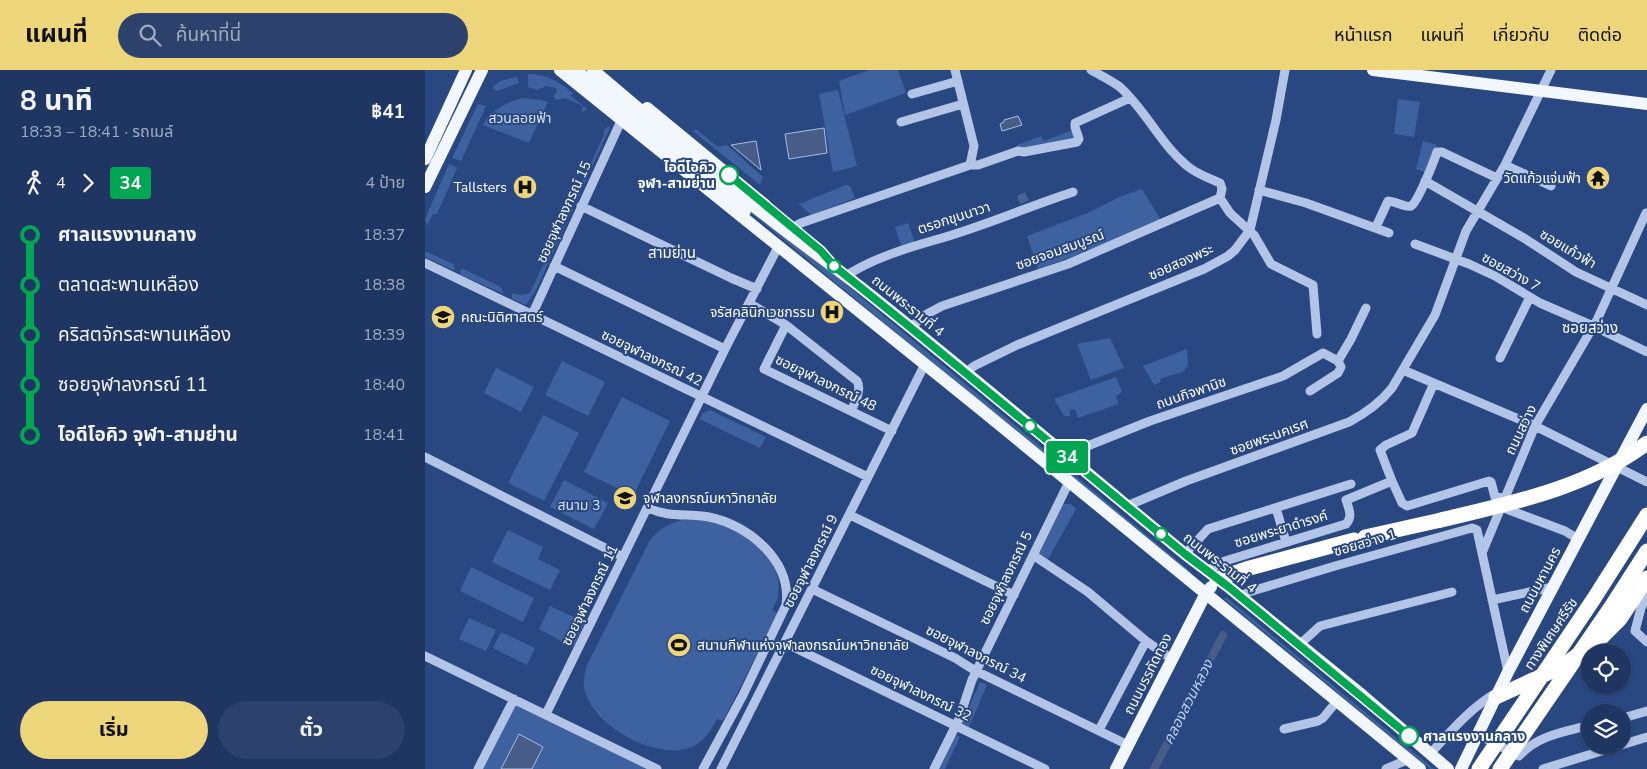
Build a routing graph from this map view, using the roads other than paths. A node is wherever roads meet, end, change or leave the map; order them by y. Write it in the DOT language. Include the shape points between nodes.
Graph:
graph roads {
  1 [pos="493,70"];
  2 [pos="559,70"];
  3 [pos="577,70"];
  4 [pos="593,70"];
  5 [pos="601,70"];
  6 [pos="955,70"];
  7 [pos="1091,70"];
  8 [pos="1285,70"];
  9 [pos="1373,70"];
  10 [pos="1551,70"];
  11 [pos="465,71"];
  12 [pos="1423,73"];
  13 [pos="479,75"];
  14 [pos="958,81"];
  15 [pos="618,84"];
  16 [pos="1540,92"];
  17 [pos="912,94"];
  18 [pos="1130,98"];
  19 [pos="601,104"];
  20 [pos="963,104"];
  21 [pos="1647,104"];
  22 [pos="621,121"];
  23 [pos="901,122"];
  24 [pos="425,159"];
  25 [pos="970,165"];
  26 [pos="1505,165"];
  27 [pos="1497,178"];
  28 [pos="1425,181"];
  29 [pos="1551,186"];
  30 [pos="425,187"];
  31 [pos="1259,190"];
  32 [pos="1073,192"];
  33 [pos="1220,198"];
  34 [pos="581,206"];
  35 [pos="748,207"];
  36 [pos="1477,212"];
  37 [pos="1646,213"];
  38 [pos="1376,227"];
  39 [pos="793,228"];
  40 [pos="1250,230"];
  41 [pos="1389,233"];
  42 [pos="1415,244"];
  43 [pos="778,247"];
  44 [pos="1455,260"];
  45 [pos="425,263"];
  46 [pos="554,266"];
  47 [pos="834,266"];
  48 [pos="846,276"];
  49 [pos="1612,288"];
  50 [pos="757,289"];
  51 [pos="837,294"];
  52 [pos="1529,297"];
  53 [pos="749,303"];
  54 [pos="1647,305"];
  55 [pos="1365,308"];
  56 [pos="532,315"];
  57 [pos="786,325"];
  58 [pos="1593,326"];
  59 [pos="911,328"];
  60 [pos="1317,334"];
  61 [pos="725,349"];
  62 [pos="1647,352"];
  63 [pos="1500,358"];
  64 [pos="1338,361"];
  65 [pos="925,364"];
  66 [pos="1403,370"];
  67 [pos="965,372"];
  68 [pos="1435,383"];
  69 [pos="1310,390"];
  70 [pos="702,398"];
  71 [pos="1647,409"];
  72 [pos="851,410"];
  73 [pos="1535,426"];
  74 [pos="892,431"];
  75 [pos="1647,443"];
  76 [pos="1065,455"];
  77 [pos="425,458"];
  78 [pos="1617,466"];
  79 [pos="868,477"];
  80 [pos="1392,481"];
  81 [pos="1069,482"];
  82 [pos="1647,482"];
  83 [pos="1351,484"];
  84 [pos="1505,498"];
  85 [pos="1127,506"];
  86 [pos="1501,507"];
  87 [pos="648,508"];
  88 [pos="1276,508"];
  89 [pos="850,515"];
  90 [pos="1647,515"];
  91 [pos="1629,535"];
  92 [pos="1578,539"];
  93 [pos="1286,542"];
  94 [pos="1647,546"];
  95 [pos="1647,551"];
  96 [pos="1482,553"];
  97 [pos="1185,554"];
  98 [pos="1033,555"];
  99 [pos="623,557"];
  100 [pos="1212,575"];
  101 [pos="1647,578"];
  102 [pos="1553,587"];
  103 [pos="812,588"];
  104 [pos="1452,592"];
  105 [pos="1206,593"];
  106 [pos="1643,594"];
  107 [pos="1013,595"];
  108 [pos="1240,596"];
  109 [pos="1492,600"];
  110 [pos="1146,641"];
  111 [pos="1647,642"];
  112 [pos="785,643"];
  113 [pos="1299,645"];
  114 [pos="425,656"];
  115 [pos="1173,660"];
  116 [pos="1561,668"];
  117 [pos="977,671"];
  118 [pos="1508,672"];
  119 [pos="1497,694"];
  120 [pos="514,699"];
  121 [pos="1337,701"];
  122 [pos="1647,711"];
  123 [pos="546,714"];
  124 [pos="1631,716"];
  125 [pos="956,726"];
  126 [pos="1581,727"];
  127 [pos="1284,729"];
  128 [pos="1099,730"];
  129 [pos="1477,734"];
  130 [pos="1647,737"];
  131 [pos="1128,745"];
  132 [pos="1506,750"];
  133 [pos="1430,754"];
  134 [pos="1409,759"];
  135 [pos="1461,768"];
  136 [pos="478,769"];
  137 [pos="657,769"];
  138 [pos="703,769"];
  139 [pos="721,769"];
  140 [pos="933,769"];
  141 [pos="1045,769"];
  142 [pos="1116,769"];
  143 [pos="1386,769"];
  144 [pos="1420,769"];
  145 [pos="1448,769"];
  146 [pos="1479,769"];
  147 [pos="1493,769"];
  148 [pos="1500,769"];
  149 [pos="1543,769"];
  1 -- 13 [label="main road"];
  2 -- 19 [label="main road, ถนนพระรามที่ 4"];
  3 -- 35 [label="main road, ถนนพระรามที่ 4, bridge"];
  4 -- 35 [label="main road, ถนนพระรามที่ 4, bridge"];
  5 -- 15 [label="main road, ถนนพระรามที่ 4"];
  6 -- 14 [label="street"];
  7 -- 18 [label="street" via="1119,87"];
  8 -- 31 [label="street, ซอยสองพระ"];
  9 -- 12 [label="main road"];
  10 -- 16 [label="street"];
  11 -- 24 [label="main road"];
  12 -- 16 [label="main road"];
  13 -- 30 [label="main road"];
  14 -- 17 [label="street"];
  14 -- 20 [label="street"];
  15 -- 19 [label="main road" via="603,81 598,84"];
  15 -- 39 [label="main road, ถนนพระรามที่ 4"];
  16 -- 21 [label="main road"];
  16 -- 26 [label="street"];
  18 -- 25 [label="street" via="1075,123 1077,142 1018,151"];
  18 -- 33 [label="street" via="1163,142 1186,165 1220,183 1223,189"];
  19 -- 22 [label="main road, ถนนพระรามที่ 4"];
  20 -- 23 [label="street"];
  20 -- 25 [label="street" via="974,146"];
  22 -- 34 [label="street, ซอยจุฬาลงกรณ์ 15"];
  22 -- 43 [label="main road, ถนนพระรามที่ 4"];
  25 -- 39 [label="street"];
  26 -- 27 [label="street"];
  26 -- 29 [label="street"];
  27 -- 28 [label="street" via="1439,151"];
  27 -- 36 [label="street"];
  28 -- 36 [label="street, ซอยแก้วฟ้า"];
  28 -- 38 [label="street" via="1410,206 1388,201"];
  31 -- 38 [label="street"];
  31 -- 40 [label="street, ซอยสองพระ"];
  32 -- 48 [label="street, ตรอกขุนนาวา" via="909,248"];
  33 -- 40 [label="street" via="1230,213"];
  33 -- 59 [label="street, ซอยจอมสมบูรณ์" via="1067,264 942,306"];
  34 -- 46 [label="street, ซอยจุฬาลงกรณ์ 15"];
  34 -- 50 [label="street"];
  35 -- 47 [label="main road, ถนนพระรามที่ 4"];
  35 -- 51 [label="main road, ถนนพระรามที่ 4"];
  36 -- 44 [label="street"];
  36 -- 49 [label="street, ซอยแก้วฟ้า" via="1576,272"];
  37 -- 49 [label="street, ถนนสว่าง"];
  38 -- 41 [label="street"];
  39 -- 47 [label="main road, ถนนพระรามที่ 4"];
  40 -- 60 [label="street" via="1271,264 1313,286"];
  40 -- 67 [label="street, ซอยสองพระ" via="1235,250 1219,262 1017,345"];
  42 -- 44 [label="street, ซอยสว่าง 7"];
  43 -- 50 [label="street, ซอยจุฬาลงกรณ์ 11"];
  43 -- 51 [label="main road, ถนนพระรามที่ 4"];
  44 -- 52 [label="street, ซอยสว่าง 7" via="1495,276"];
  44 -- 66 [label="street" via="1435,315"];
  45 -- 56 [label="street, ซอยจุฬาลงกรณ์ 42"];
  46 -- 56 [label="street, ซอยจุฬาลงกรณ์ 15"];
  46 -- 61 [label="street"];
  47 -- 48 [label="main road, ถนนพระรามที่ 4"];
  48 -- 59 [label="main road, ถนนพระรามที่ 4"];
  49 -- 54 [label="street, ซอยแก้วฟ้า"];
  49 -- 58 [label="street, ถนนสว่าง"];
  50 -- 53 [label="street, ซอยจุฬาลงกรณ์ 11"];
  51 -- 65 [label="main road, ถนนพระรามที่ 4"];
  52 -- 58 [label="street, ซอยสว่าง 7"];
  52 -- 63 [label="street"];
  53 -- 57 [label="street"];
  53 -- 61 [label="street, ซอยจุฬาลงกรณ์ 11"];
  55 -- 64 [label="street"];
  56 -- 70 [label="street, ซอยจุฬาลงกรณ์ 42"];
  57 -- 72 [label="street" via="857,381 858,393"];
  57 -- 72 [label="street, ซอยจุฬาลงกรณ์ 48" via="764,369"];
  58 -- 62 [label="street, ซอยสว่าง 7"];
  58 -- 73 [label="street, ถนนสว่าง"];
  59 -- 67 [label="main road, ถนนพระรามที่ 4"];
  61 -- 70 [label="street, ซอยจุฬาลงกรณ์ 11"];
  64 -- 69 [label="street" via="1341,367 1338,373"];
  64 -- 76 [label="street, ถนนกิจพานิช" via="1323,353 1275,380 1150,421"];
  65 -- 74 [label="street, ซอยจุฬาลงกรณ์ 9"];
  65 -- 81 [label="main road, ถนนพระรามที่ 4"];
  66 -- 68 [label="street"];
  66 -- 85 [label="street, ซอยพระนคเรศ" via="1386,396 1349,422 1186,481"];
  67 -- 76 [label="main road, ถนนพระรามที่ 4"];
  68 -- 73 [label="street"];
  68 -- 80 [label="street" via="1411,433 1380,450"];
  70 -- 79 [label="street, ซอยจุฬาลงกรณ์ 42"];
  70 -- 87 [label="street, ซอยจุฬาลงกรณ์ 11"];
  71 -- 78 [label="main road, ถนนมหานคร"];
  72 -- 74 [label="street, ซอยจุฬาลงกรณ์ 48"];
  73 -- 78 [label="street"];
  73 -- 84 [label="street, ถนนสว่าง"];
  74 -- 79 [label="street, ซอยจุฬาลงกรณ์ 9"];
  75 -- 100 [label="highway, bridge" via="1608,467 1530,498"];
  76 -- 85 [label="main road, ถนนพระรามที่ 4"];
  77 -- 99 [label="street"];
  78 -- 82 [label="street"];
  78 -- 92 [label="main road, ถนนมหานคร"];
  79 -- 89 [label="street, ซอยจุฬาลงกรณ์ 9"];
  80 -- 84 [label="street" via="1405,506 1489,481 1495,497"];
  80 -- 93 [label="street, ซอยพระยาดำรงค์" via="1346,500 1350,512 1349,521 1345,524"];
  81 -- 98 [label="street, ซอยจุฬาลงกรณ์ 5"];
  81 -- 105 [label="main road, ถนนพระรามที่ 4"];
  83 -- 88 [label="street"];
  84 -- 86 [label="street, ถนนสว่าง"];
  85 -- 97 [label="main road, ถนนพระรามที่ 4"];
  86 -- 92 [label="street"];
  86 -- 96 [label="street, ถนนสว่าง"];
  87 -- 99 [label="street, ซอยจุฬาลงกรณ์ 11"];
  87 -- 138 [label="street" via="665,514 713,518 738,527 760,543 775,560 787,590 786,605"];
  88 -- 93 [label="street"];
  88 -- 97 [label="street" via="1208,529"];
  89 -- 103 [label="street, ซอยจุฬาลงกรณ์ 9"];
  89 -- 107 [label="street"];
  90 -- 146 [label="highway, ทางพิเศษศรีรัช, bridge"];
  91 -- 94 [label="street"];
  92 -- 102 [label="main road, ถนนมหานคร"];
  93 -- 100 [label="street, ซอยพระยาดำรงค์" via="1225,561"];
  95 -- 148 [label="highway, bridge"];
  96 -- 108 [label="street, ซอยสว่าง 1" via="1477,530 1472,528"];
  96 -- 109 [label="street"];
  97 -- 100 [label="main road, ถนนพระรามที่ 4"];
  98 -- 107 [label="street, ซอยจุฬาลงกรณ์ 5"];
  98 -- 110 [label="street" via="1088,592"];
  99 -- 123 [label="street, ซอยจุฬาลงกรณ์ 11"];
  100 -- 105 [label="main road, ถนนบรรทัดทอง"];
  100 -- 108 [label="main road, ถนนพระรามที่ 4"];
  101 -- 106 [label="highway"];
  102 -- 109 [label="street"];
  102 -- 118 [label="main road, ถนนมหานคร"];
  103 -- 112 [label="street, ซอยจุฬาลงกรณ์ 9"];
  103 -- 117 [label="street, ซอยจุฬาลงกรณ์ 34"];
  104 -- 113 [label="street" via="1327,623 1314,630"];
  105 -- 115 [label="main road, ถนนบรรทัดทอง"];
  105 -- 121 [label="main road, ถนนพระรามที่ 4"];
  106 -- 111 [label="street" via="1635,631"];
  106 -- 116 [label="highway" via="1601,638"];
  107 -- 117 [label="street, ซอยจุฬาลงกรณ์ 5"];
  108 -- 113 [label="main road, ถนนพระรามที่ 4"];
  109 -- 118 [label="street"];
  110 -- 115 [label="street"];
  110 -- 128 [label="street"];
  112 -- 125 [label="street, ซอยจุฬาลงกรณ์ 32"];
  112 -- 139 [label="street, ซอยจุฬาลงกรณ์ 9"];
  113 -- 133 [label="main road, ถนนพระรามที่ 4"];
  114 -- 120 [label="street"];
  115 -- 131 [label="main road, ถนนบรรทัดทอง"];
  116 -- 119 [label="highway"];
  116 -- 132 [label="highway"];
  117 -- 125 [label="street, ซอยจุฬาลงกรณ์ 5"];
  117 -- 128 [label="street, ซอยจุฬาลงกรณ์ 34"];
  118 -- 119 [label="main road, ถนนมหานคร"];
  119 -- 129 [label="main road, ถนนมหานคร"];
  119 -- 133 [label="street" via="1483,700"];
  120 -- 123 [label="street"];
  120 -- 136 [label="street"];
  121 -- 127 [label="street" via="1323,718"];
  121 -- 134 [label="main road, ถนนพระรามที่ 4"];
  122 -- 124 [label="street"];
  123 -- 137 [label="street"];
  125 -- 140 [label="street, ซอยจุฬาลงกรณ์ 5"];
  125 -- 141 [label="street, ซอยจุฬาลงกรณ์ 32"];
  126 -- 132 [label="street" via="1545,737 1528,746 1519,756"];
  128 -- 131 [label="street, ซอยจุฬาลงกรณ์ 34"];
  129 -- 132 [label="street"];
  129 -- 135 [label="main road, ถนนมหานคร"];
  130 -- 149 [label="street"];
  131 -- 142 [label="main road, ถนนบรรทัดทอง"];
  132 -- 147 [label="highway"];
  133 -- 145 [label="main road, ถนนพระรามที่ 4"];
  134 -- 143 [label="street"];
  134 -- 144 [label="main road, ถนนพระรามที่ 4"];
}
